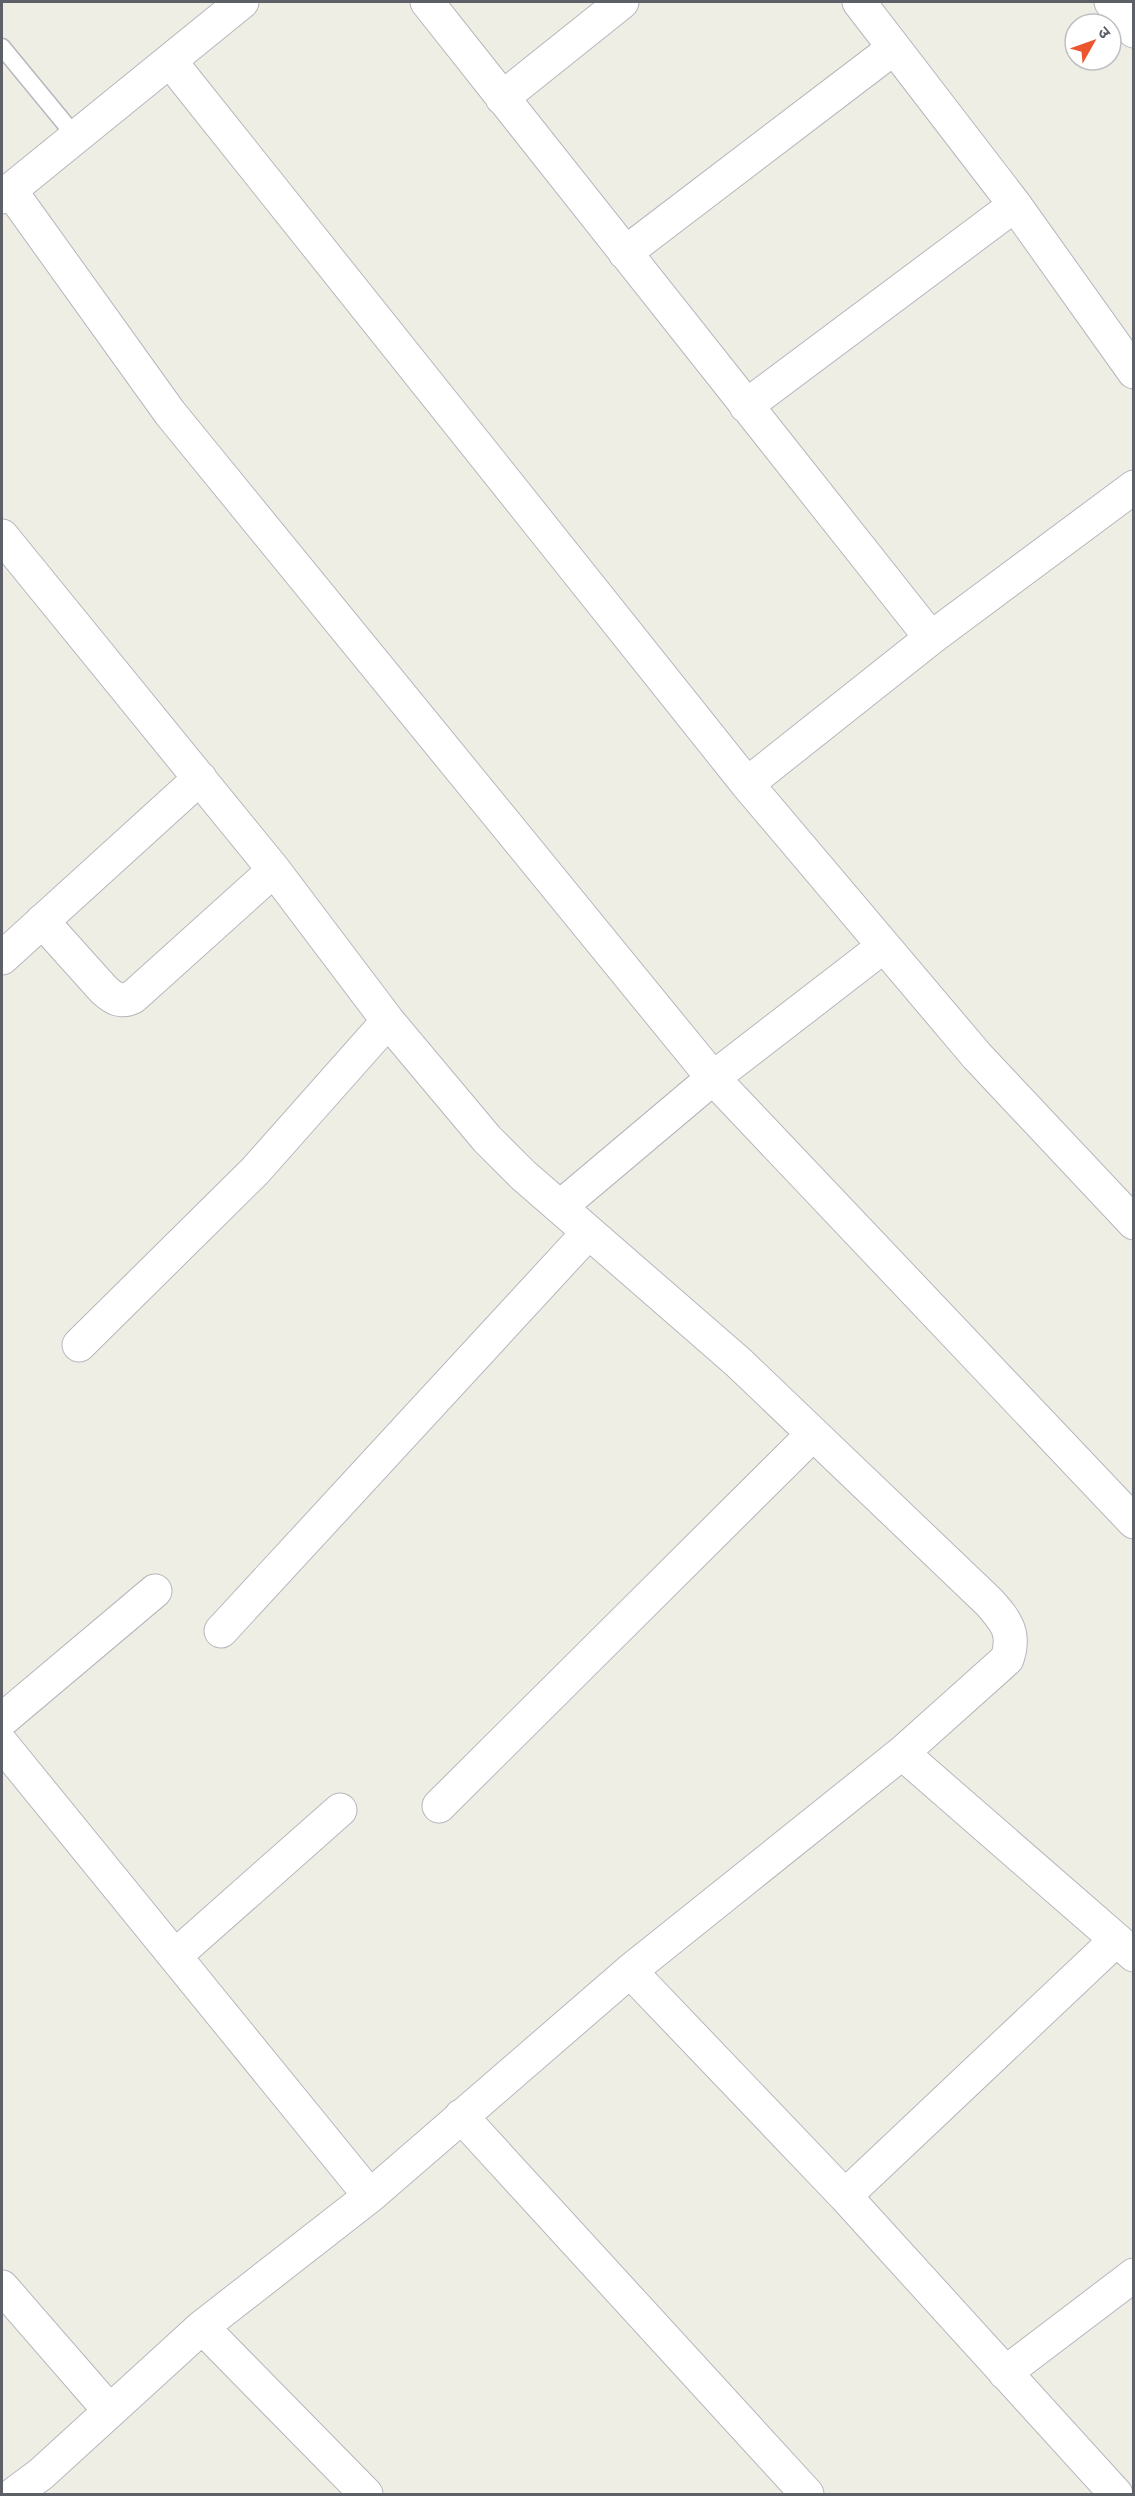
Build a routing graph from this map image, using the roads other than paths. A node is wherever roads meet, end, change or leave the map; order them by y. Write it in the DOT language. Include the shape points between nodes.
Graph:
graph roads {
  1 [pos="242,2"];
  2 [pos="427,2"];
  3 [pos="622,2"];
  4 [pos="859,2"];
  5 [pos="1111,2"];
  6 [pos="1134,31"];
  7 [pos="2,47"];
  8 [pos="894,48"];
  9 [pos="170,61"];
  10 [pos="502,98"];
  11 [pos="76,137"];
  12 [pos="6,194"];
  13 [pos="1015,205"];
  14 [pos="625,253"];
  15 [pos="1134,372"];
  16 [pos="746,406"];
  17 [pos="1134,487"];
  18 [pos="7,555"];
  19 [pos="931,638"];
  20 [pos="200,778"];
  21 [pos="747,784"];
  22 [pos="274,870"];
  23 [pos="42,921"];
  24 [pos="884,946"];
  25 [pos="2,958"];
  26 [pos="388,1021"];
  27 [pos="713,1078"];
  28 [pos="560,1208"];
  29 [pos="1134,1222"];
  30 [pos="588,1233"];
  31 [pos="79,1345"];
  32 [pos="813,1434"];
  33 [pos="1134,1522"];
  34 [pos="154,1591"];
  35 [pos="221,1631"];
  36 [pos="2,1720"];
  37 [pos="2,1744"];
  38 [pos="902,1753"];
  39 [pos="438,1806"];
  40 [pos="340,1810"];
  41 [pos="1125,1947"];
  42 [pos="175,1956"];
  43 [pos="630,1971"];
  44 [pos="461,2116"];
  45 [pos="370,2196"];
  46 [pos="845,2196"];
  47 [pos="1134,2275"];
  48 [pos="2,2287"];
  49 [pos="202,2327"];
  50 [pos="1005,2373"];
  51 [pos="109,2410"];
  52 [pos="14,2494"];
  53 [pos="366,2494"];
  54 [pos="807,2494"];
  55 [pos="1116,2494"];
  1 -- 9 [label="street"];
  2 -- 10 [label="street"];
  3 -- 10 [label="street"];
  4 -- 8 [label="street"];
  5 -- 6 [label="street"];
  7 -- 11 [label="lane"];
  8 -- 13 [label="street"];
  8 -- 14 [label="street"];
  9 -- 11 [label="street"];
  9 -- 21 [label="street"];
  10 -- 14 [label="street"];
  11 -- 12 [label="street"];
  12 -- 27 [label="street" via="170,413"];
  13 -- 15 [label="street"];
  13 -- 16 [label="street"];
  14 -- 16 [label="street"];
  16 -- 19 [label="street"];
  17 -- 19 [label="street"];
  18 -- 20 [label="street"];
  19 -- 21 [label="street"];
  20 -- 22 [label="street"];
  20 -- 23 [label="street"];
  21 -- 24 [label="street"];
  22 -- 23 [label="street" via="126,1000 113,998 104,990"];
  22 -- 26 [label="street"];
  23 -- 25 [label="street"];
  24 -- 27 [label="street"];
  24 -- 29 [label="street" via="977,1056"];
  26 -- 28 [label="street" via="487,1139"];
  26 -- 31 [label="street" via="255,1171"];
  27 -- 28 [label="street"];
  27 -- 33 [label="street"];
  28 -- 30 [label="street"];
  30 -- 32 [label="street" via="738,1362"];
  30 -- 35 [label="street"];
  32 -- 38 [label="street" via="1006,1622 1011,1646 1007,1659"];
  32 -- 39 [label="street"];
  34 -- 36 [label="street"];
  37 -- 42 [label="street"];
  38 -- 41 [label="street"];
  38 -- 43 [label="street"];
  40 -- 42 [label="street"];
  41 -- 46 [label="street"];
  42 -- 45 [label="street"];
  43 -- 44 [label="street"];
  43 -- 46 [label="street"];
  44 -- 45 [label="street"];
  44 -- 54 [label="street"];
  45 -- 49 [label="street"];
  46 -- 50 [label="street"];
  47 -- 50 [label="street"];
  48 -- 51 [label="street"];
  49 -- 51 [label="street"];
  49 -- 53 [label="street"];
  50 -- 55 [label="street"];
  51 -- 52 [label="street"];
}
